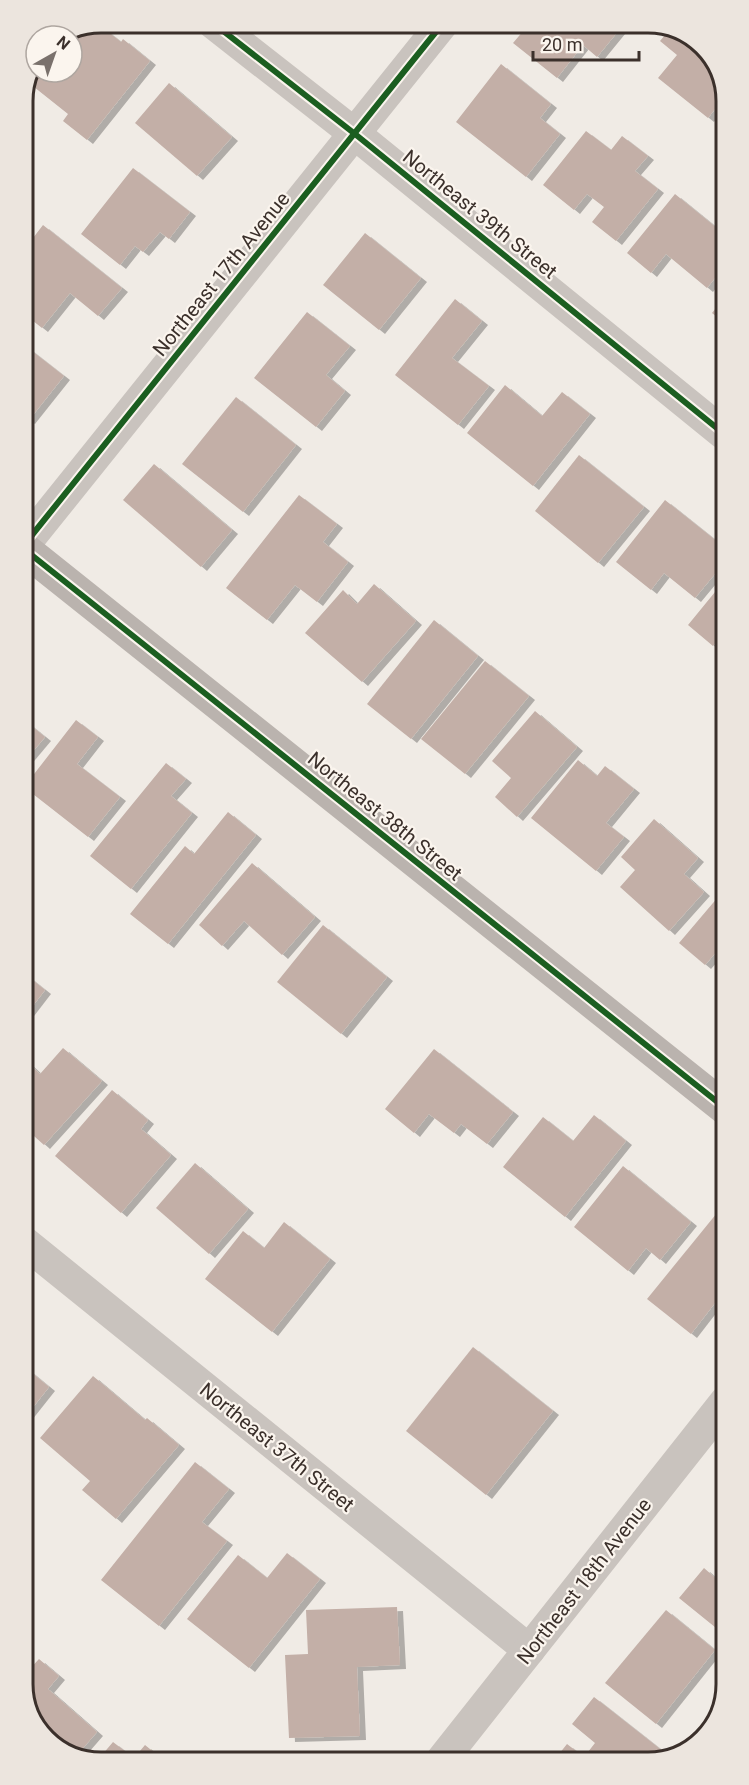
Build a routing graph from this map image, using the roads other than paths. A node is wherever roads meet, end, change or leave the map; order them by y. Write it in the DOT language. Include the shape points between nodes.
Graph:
graph roads {
  1 [pos="227,33"];
  2 [pos="435,33"];
  3 [pos="355,134"];
  4 [pos="716,427"];
  5 [pos="33,536"];
  6 [pos="33,554"];
  7 [pos="716,1101"];
  8 [pos="33,1249"];
  9 [pos="716,1414"];
  10 [pos="529,1650"];
  11 [pos="448,1752"];
  1 -- 3 [label="street, Northeast 39th Street"];
  2 -- 3 [label="street, Northeast 17th Avenue"];
  3 -- 4 [label="street, Northeast 39th Street"];
  3 -- 5 [label="street, Northeast 17th Avenue"];
  6 -- 7 [label="street, Northeast 38th Street"];
  8 -- 10 [label="street, Northeast 37th Street"];
  9 -- 10 [label="street, Northeast 18th Avenue"];
  10 -- 11 [label="street, Northeast 18th Avenue"];
}
